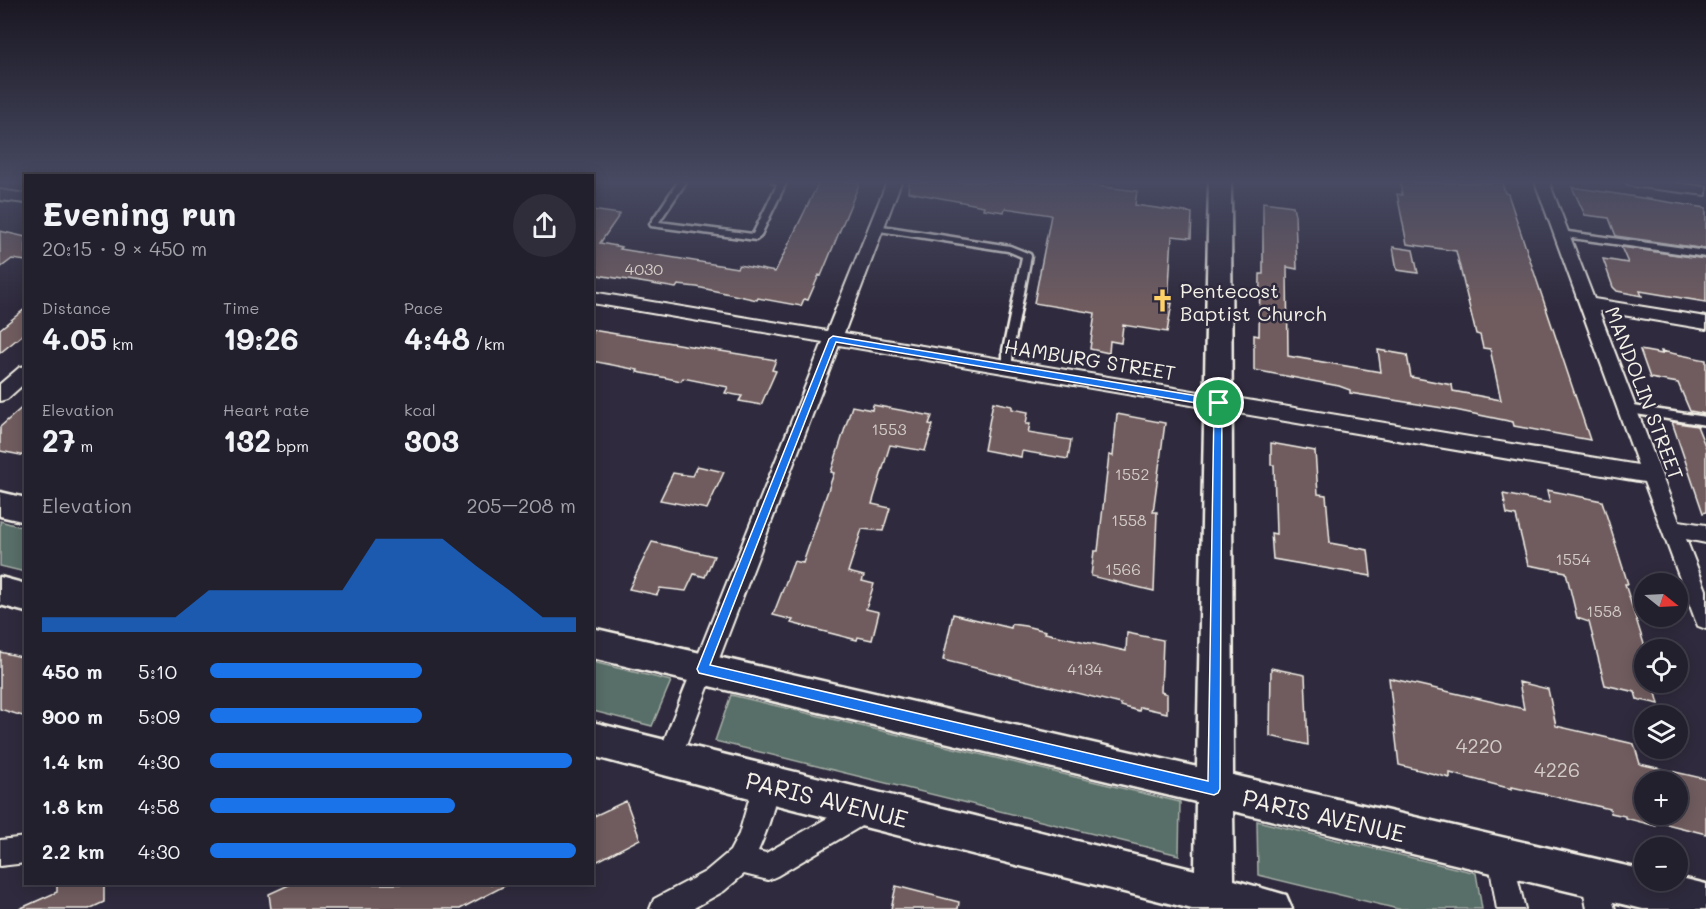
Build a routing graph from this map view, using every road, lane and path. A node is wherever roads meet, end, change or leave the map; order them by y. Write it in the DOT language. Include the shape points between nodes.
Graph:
graph roads {
  1 [pos="657,224"];
  2 [pos="762,224"];
  3 [pos="877,224"];
  4 [pos="1220,224"];
  5 [pos="1557,224"];
  6 [pos="876,228"];
  7 [pos="1561,234"];
  8 [pos="1706,254"];
  9 [pos="594,297"];
  10 [pos="1588,304"];
  11 [pos="1706,323"];
  12 [pos="833,339"];
  13 [pos="1008,368"];
  14 [pos="24,374"];
  15 [pos="0,394"];
  16 [pos="1219,403"];
  17 [pos="1627,409"];
  18 [pos="1706,421"];
  19 [pos="1652,475"];
  20 [pos="0,504"];
  21 [pos="24,510"];
  22 [pos="1672,528"];
  23 [pos="1706,534"];
  24 [pos="0,591"];
  25 [pos="24,597"];
  26 [pos="1706,619"];
  27 [pos="594,643"];
  28 [pos="703,669"];
  29 [pos="594,739"];
  30 [pos="669,758"];
  31 [pos="765,784"];
  32 [pos="1214,789"];
  33 [pos="866,809"];
  34 [pos="24,850"];
  35 [pos="0,854"];
  36 [pos="1501,856"];
  37 [pos="739,860"];
  38 [pos="1598,893"];
  39 [pos="1214,894"];
  40 [pos="1706,904"];
  41 [pos="664,909"];
  42 [pos="1272,909"];
  43 [pos="1511,909"];
  1 -- 2 [label="lane" via="756,237"];
  3 -- 6 [label="street"];
  4 -- 16 [label="street"];
  5 -- 7 [label="street, MANDOLIN STREET"];
  6 -- 12 [label="street"];
  6 -- 13 [label="lane" via="1010,249 1027,256 1008,350"];
  7 -- 8 [label="lane"];
  7 -- 10 [label="street, MANDOLIN STREET"];
  9 -- 12 [label="street, HAMBURG STREET"];
  10 -- 11 [label="street"];
  10 -- 17 [label="street, MANDOLIN STREET"];
  12 -- 13 [label="street, HAMBURG STREET"];
  12 -- 28 [label="street"];
  13 -- 16 [label="street, HAMBURG STREET"];
  14 -- 15 [label="street"];
  16 -- 19 [label="street, HAMBURG STREET"];
  16 -- 32 [label="street"];
  17 -- 18 [label="lane"];
  17 -- 19 [label="street, MANDOLIN STREET"];
  19 -- 22 [label="street, MANDOLIN STREET"];
  20 -- 21 [label="street"];
  22 -- 23 [label="street"];
  22 -- 26 [label="street, MANDOLIN STREET"];
  24 -- 25 [label="street"];
  27 -- 28 [label="street, PARIS AVENUE"];
  28 -- 30 [label="street"];
  28 -- 32 [label="street, PARIS AVENUE"];
  29 -- 30 [label="street, PARIS AVENUE"];
  30 -- 31 [label="street, PARIS AVENUE"];
  31 -- 33 [label="street, PARIS AVENUE"];
  31 -- 37 [label="street" via="754,826"];
  32 -- 36 [label="street, PARIS AVENUE"];
  32 -- 39 [label="street"];
  33 -- 37 [label="street" via="768,867"];
  33 -- 39 [label="street, PARIS AVENUE"];
  34 -- 35 [label="street"];
  36 -- 38 [label="street, PARIS AVENUE"];
  36 -- 43 [label="street"];
  37 -- 41 [label="street" via="709,884"];
  38 -- 40 [label="street, PARIS AVENUE"];
  39 -- 42 [label="street, PARIS AVENUE"];
}
